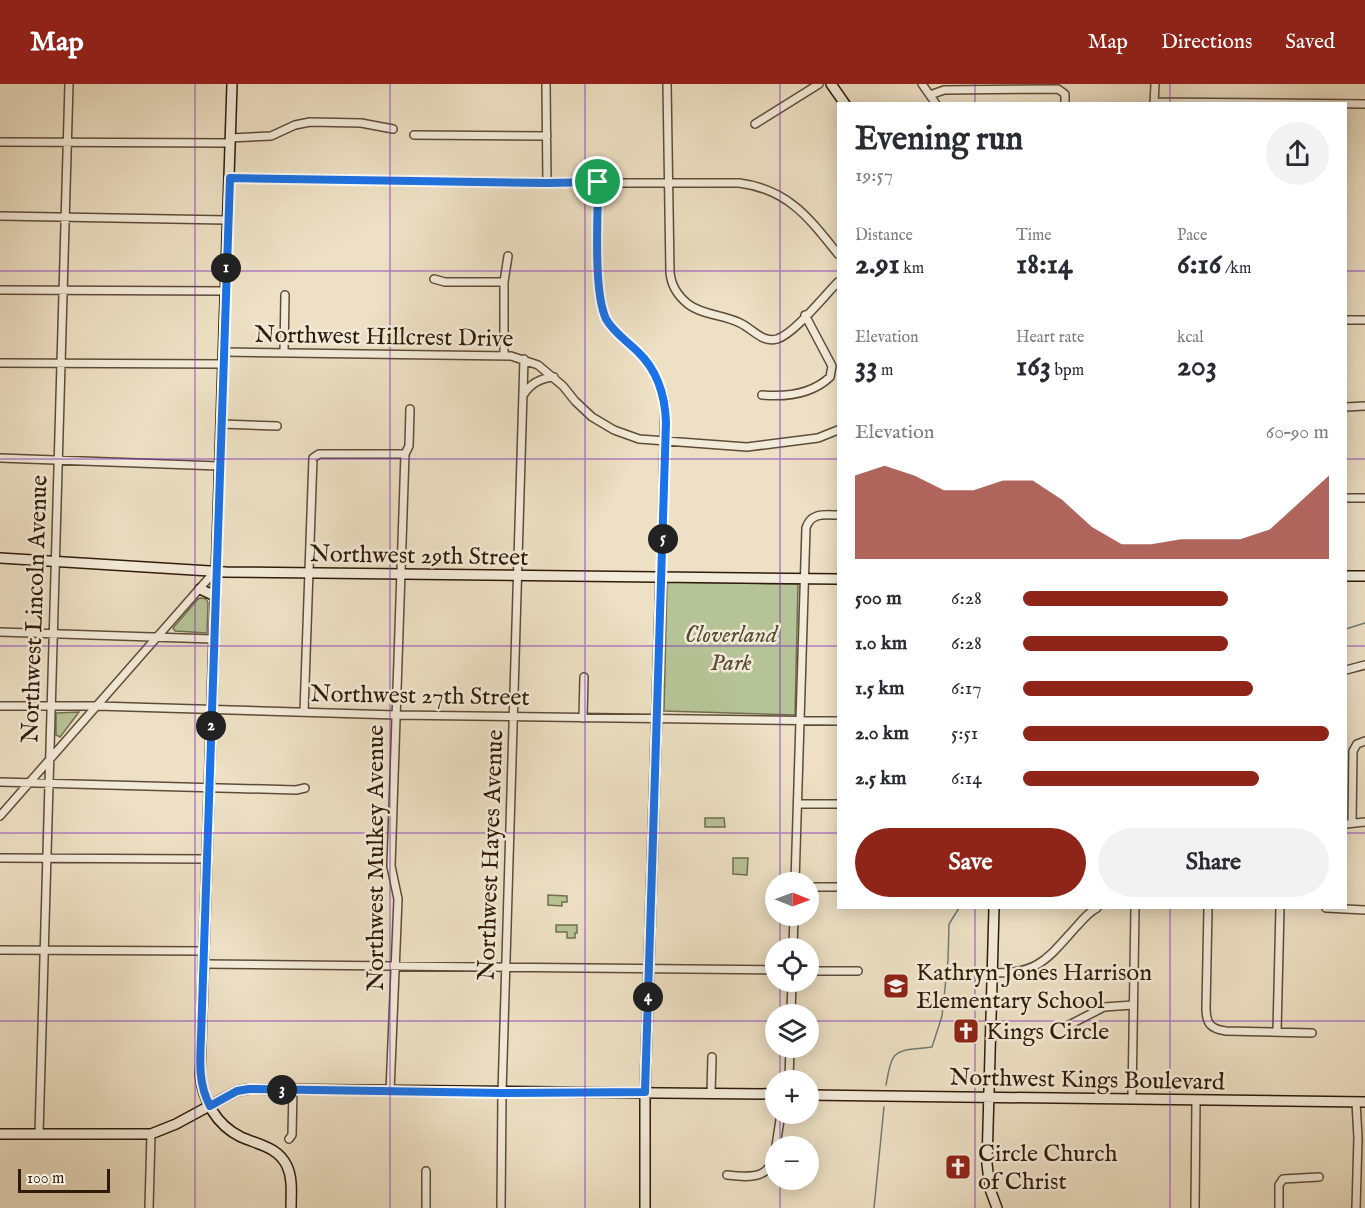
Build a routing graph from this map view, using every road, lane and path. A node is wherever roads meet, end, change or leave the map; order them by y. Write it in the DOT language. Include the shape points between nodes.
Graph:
graph roads {
  1 [pos="69,84"];
  2 [pos="232,84"];
  3 [pos="546,84"];
  4 [pos="667,84"];
  5 [pos="819,84"];
  6 [pos="831,84"];
  7 [pos="922,84"];
  8 [pos="1155,84"];
  9 [pos="930,96"];
  10 [pos="844,102"];
  11 [pos="934,102"];
  12 [pos="1065,102"];
  13 [pos="1154,102"];
  14 [pos="1347,104"];
  15 [pos="1365,104"];
  16 [pos="755,124"];
  17 [pos="393,129"];
  18 [pos="414,135"];
  19 [pos="547,136"];
  20 [pos="230,141"];
  21 [pos="0,142"];
  22 [pos="67,142"];
  23 [pos="230,178"];
  24 [pos="598,182"];
  25 [pos="669,182"];
  26 [pos="547,183"];
  27 [pos="0,216"];
  28 [pos="65,216"];
  29 [pos="227,220"];
  30 [pos="837,253"];
  31 [pos="508,256"];
  32 [pos="434,279"];
  33 [pos="504,282"];
  34 [pos="837,283"];
  35 [pos="0,290"];
  36 [pos="63,290"];
  37 [pos="225,291"];
  38 [pos="285,295"];
  39 [pos="806,315"];
  40 [pos="1347,320"];
  41 [pos="1365,321"];
  42 [pos="223,352"];
  43 [pos="284,352"];
  44 [pos="504,355"];
  45 [pos="524,359"];
  46 [pos="0,363"];
  47 [pos="61,364"];
  48 [pos="223,364"];
  49 [pos="554,377"];
  50 [pos="524,394"];
  51 [pos="762,394"];
  52 [pos="1365,406"];
  53 [pos="1347,407"];
  54 [pos="410,409"];
  55 [pos="221,424"];
  56 [pos="277,426"];
  57 [pos="837,430"];
  58 [pos="665,442"];
  59 [pos="405,454"];
  60 [pos="0,458"];
  61 [pos="58,460"];
  62 [pos="219,466"];
  63 [pos="1347,498"];
  64 [pos="1365,498"];
  65 [pos="837,515"];
  66 [pos="0,558"];
  67 [pos="55,561"];
  68 [pos="215,572"];
  69 [pos="309,573"];
  70 [pos="400,574"];
  71 [pos="518,575"];
  72 [pos="1347,576"];
  73 [pos="1365,576"];
  74 [pos="662,577"];
  75 [pos="804,579"];
  76 [pos="837,579"];
  77 [pos="200,589"];
  78 [pos="215,596"];
  79 [pos="0,632"];
  80 [pos="53,634"];
  81 [pos="156,638"];
  82 [pos="213,639"];
  83 [pos="1365,665"];
  84 [pos="1347,670"];
  85 [pos="584,677"];
  86 [pos="0,706"];
  87 [pos="52,706"];
  88 [pos="97,706"];
  89 [pos="211,709"];
  90 [pos="304,712"];
  91 [pos="396,715"];
  92 [pos="513,717"];
  93 [pos="583,718"];
  94 [pos="657,719"];
  95 [pos="800,721"];
  96 [pos="837,722"];
  97 [pos="1365,741"];
  98 [pos="49,760"];
  99 [pos="0,782"];
  100 [pos="29,783"];
  101 [pos="48,783"];
  102 [pos="209,786"];
  103 [pos="305,788"];
  104 [pos="798,804"];
  105 [pos="837,804"];
  106 [pos="0,816"];
  107 [pos="1365,822"];
  108 [pos="1349,824"];
  109 [pos="0,858"];
  110 [pos="47,858"];
  111 [pos="206,859"];
  112 [pos="795,872"];
  113 [pos="819,887"];
  114 [pos="836,887"];
  115 [pos="994,909"];
  116 [pos="1096,909"];
  117 [pos="1135,909"];
  118 [pos="1208,909"];
  119 [pos="1280,909"];
  120 [pos="1346,909"];
  121 [pos="1365,910"];
  122 [pos="0,950"];
  123 [pos="44,950"];
  124 [pos="203,951"];
  125 [pos="203,964"];
  126 [pos="395,967"];
  127 [pos="506,968"];
  128 [pos="649,969"];
  129 [pos="765,970"];
  130 [pos="819,971"];
  131 [pos="858,971"];
  132 [pos="992,973"];
  133 [pos="1133,1005"];
  134 [pos="1071,1024"];
  135 [pos="1277,1032"];
  136 [pos="1312,1033"];
  137 [pos="712,1057"];
  138 [pos="294,1090"];
  139 [pos="390,1091"];
  140 [pos="645,1092"];
  141 [pos="502,1093"];
  142 [pos="711,1093"];
  143 [pos="765,1094"];
  144 [pos="819,1095"];
  145 [pos="988,1097"];
  146 [pos="1132,1099"];
  147 [pos="1196,1101"];
  148 [pos="1360,1102"];
  149 [pos="210,1106"];
  150 [pos="0,1134"];
  151 [pos="39,1134"];
  152 [pos="151,1134"];
  153 [pos="289,1139"];
  154 [pos="765,1170"];
  155 [pos="426,1171"];
  156 [pos="727,1175"];
  157 [pos="1319,1178"];
  158 [pos="149,1208"];
  159 [pos="291,1208"];
  160 [pos="426,1208"];
  161 [pos="501,1208"];
  162 [pos="645,1208"];
  163 [pos="997,1208"];
  164 [pos="1195,1208"];
  165 [pos="1279,1208"];
  166 [pos="1356,1208"];
  1 -- 22 [label="street, Northwest Lincoln Avenue"];
  2 -- 20 [label="street"];
  3 -- 19 [label="street"];
  4 -- 25 [label="street"];
  5 -- 16 [label="street"];
  6 -- 10 [label="street"];
  7 -- 9 [label="street"];
  8 -- 13 [label="street"];
  9 -- 11 [label="street"];
  9 -- 12 [label="street" via="944,90 1058,89 1065,94"];
  14 -- 15 [label="street"];
  17 -- 20 [label="street" via="361,123 310,122 271,136"];
  18 -- 19 [label="street"];
  19 -- 26 [label="street"];
  20 -- 22 [label="street"];
  20 -- 23 [label="street"];
  21 -- 22 [label="street"];
  22 -- 28 [label="street, Northwest Lincoln Avenue"];
  23 -- 26 [label="street"];
  23 -- 29 [label="street"];
  24 -- 25 [label="street"];
  24 -- 26 [label="street"];
  24 -- 58 [label="street" via="602,306 612,327 639,352 656,376 665,404"];
  25 -- 30 [label="street" via="739,183 774,192 801,211"];
  25 -- 39 [label="street" via="670,272 683,299 694,308 734,320 771,340 786,334"];
  27 -- 28 [label="street"];
  28 -- 29 [label="street"];
  28 -- 36 [label="street, Northwest Lincoln Avenue"];
  29 -- 37 [label="street"];
  31 -- 33 [label="street"];
  32 -- 33 [label="street"];
  33 -- 44 [label="street"];
  34 -- 39 [label="street"];
  35 -- 36 [label="street"];
  36 -- 37 [label="street"];
  36 -- 47 [label="street, Northwest Lincoln Avenue"];
  37 -- 42 [label="street"];
  38 -- 43 [label="street"];
  39 -- 51 [label="street" via="832,366 830,377 796,394"];
  40 -- 41 [label="street"];
  42 -- 43 [label="street, Northwest Hillcrest Drive"];
  42 -- 48 [label="street"];
  43 -- 44 [label="street, Northwest Hillcrest Drive"];
  44 -- 45 [label="street, Northwest Hillcrest Drive"];
  45 -- 49 [label="street, Northwest Hillcrest Drive"];
  45 -- 50 [label="street, Northwest Hayes Avenue"];
  46 -- 47 [label="street"];
  47 -- 48 [label="street"];
  47 -- 61 [label="street, Northwest Lincoln Avenue"];
  48 -- 55 [label="street"];
  49 -- 50 [label="street" via="538,380"];
  49 -- 58 [label="street, Northwest Hillcrest Drive" via="585,411 605,425 639,439"];
  50 -- 71 [label="street, Northwest Hayes Avenue"];
  52 -- 53 [label="street"];
  54 -- 59 [label="street, Northwest Mulkey Avenue" via="409,446"];
  55 -- 56 [label="street"];
  55 -- 62 [label="street"];
  57 -- 58 [label="street, Northwest Hillcrest Drive" via="818,438 765,446"];
  58 -- 74 [label="street"];
  59 -- 69 [label="street" via="315,455"];
  59 -- 70 [label="street, Northwest Mulkey Avenue"];
  60 -- 61 [label="street"];
  61 -- 62 [label="street"];
  61 -- 67 [label="street, Northwest Lincoln Avenue"];
  62 -- 68 [label="street"];
  63 -- 64 [label="street"];
  65 -- 75 [label="street" via="818,515 809,520"];
  66 -- 67 [label="street, Northwest 29th Street"];
  67 -- 68 [label="street, Northwest 29th Street"];
  67 -- 80 [label="street, Northwest Lincoln Avenue"];
  68 -- 69 [label="street, Northwest 29th Street"];
  68 -- 77 [label="street"];
  68 -- 78 [label="street"];
  69 -- 70 [label="street, Northwest 29th Street"];
  69 -- 90 [label="street"];
  70 -- 71 [label="street, Northwest 29th Street"];
  70 -- 91 [label="street, Northwest Mulkey Avenue"];
  71 -- 74 [label="street, Northwest 29th Street"];
  71 -- 92 [label="street, Northwest Hayes Avenue"];
  72 -- 73 [label="street"];
  74 -- 75 [label="street, Northwest 29th Street"];
  74 -- 94 [label="street"];
  75 -- 76 [label="street, Northwest 29th Street"];
  75 -- 95 [label="street"];
  77 -- 78 [label="street"];
  77 -- 81 [label="street"];
  78 -- 82 [label="street"];
  79 -- 80 [label="street"];
  80 -- 81 [label="street"];
  80 -- 87 [label="street, Northwest Lincoln Avenue"];
  81 -- 82 [label="street"];
  81 -- 88 [label="street"];
  82 -- 89 [label="street"];
  83 -- 84 [label="street"];
  85 -- 93 [label="street"];
  86 -- 87 [label="street, Northwest 27th Street"];
  87 -- 88 [label="street, Northwest 27th Street"];
  87 -- 98 [label="street, Northwest Lincoln Avenue"];
  88 -- 89 [label="street, Northwest 27th Street"];
  88 -- 98 [label="street"];
  89 -- 90 [label="street, Northwest 27th Street"];
  89 -- 102 [label="street"];
  90 -- 91 [label="street, Northwest 27th Street"];
  91 -- 92 [label="street, Northwest 27th Street"];
  91 -- 126 [label="street, Northwest Mulkey Avenue" via="391,866 398,899"];
  92 -- 93 [label="street, Northwest 27th Street"];
  92 -- 127 [label="street, Northwest Hayes Avenue"];
  93 -- 94 [label="street, Northwest 27th Street"];
  94 -- 95 [label="street, Northwest 27th Street"];
  94 -- 128 [label="street"];
  95 -- 96 [label="street, Northwest 27th Street"];
  95 -- 104 [label="street"];
  97 -- 108 [label="street" via="1357,744 1353,752"];
  98 -- 100 [label="street"];
  98 -- 101 [label="street, Northwest Lincoln Avenue"];
  99 -- 100 [label="street"];
  100 -- 101 [label="street"];
  100 -- 106 [label="street"];
  101 -- 102 [label="street"];
  101 -- 110 [label="street, Northwest Lincoln Avenue"];
  102 -- 103 [label="street"];
  102 -- 111 [label="street"];
  104 -- 105 [label="street"];
  104 -- 112 [label="street"];
  107 -- 108 [label="street"];
  109 -- 110 [label="street"];
  110 -- 111 [label="street"];
  110 -- 123 [label="street, Northwest Lincoln Avenue"];
  111 -- 124 [label="street"];
  113 -- 114 [label="street"];
  115 -- 132 [label="street"];
  116 -- 132 [label="street" via="1037,966 1017,973"];
  117 -- 133 [label="street"];
  118 -- 135 [label="street" via="1207,1022 1218,1030"];
  119 -- 135 [label="street"];
  120 -- 121 [label="street"];
  122 -- 123 [label="street"];
  123 -- 124 [label="street"];
  123 -- 151 [label="street, Northwest Lincoln Avenue"];
  124 -- 125 [label="street"];
  125 -- 126 [label="street"];
  125 -- 149 [label="street" via="200,1072"];
  126 -- 127 [label="street"];
  126 -- 139 [label="street, Northwest Mulkey Avenue"];
  127 -- 128 [label="street"];
  127 -- 141 [label="street, Northwest Hayes Avenue"];
  128 -- 129 [label="street"];
  128 -- 140 [label="street"];
  130 -- 131 [label="street"];
  132 -- 145 [label="street"];
  133 -- 134 [label="street" via="1104,1007"];
  133 -- 146 [label="street"];
  135 -- 136 [label="street"];
  137 -- 142 [label="street"];
  138 -- 139 [label="street"];
  138 -- 149 [label="street" via="242,1090"];
  138 -- 153 [label="street"];
  139 -- 141 [label="street"];
  140 -- 141 [label="street"];
  140 -- 142 [label="street"];
  140 -- 162 [label="street"];
  141 -- 161 [label="street, Northwest Hayes Avenue"];
  142 -- 143 [label="street"];
  144 -- 145 [label="street, Northwest Kings Boulevard"];
  145 -- 146 [label="street, Northwest Kings Boulevard"];
  145 -- 163 [label="street" via="987,1164"];
  146 -- 147 [label="street, Northwest Kings Boulevard"];
  147 -- 148 [label="street, Northwest Kings Boulevard"];
  147 -- 164 [label="street"];
  148 -- 166 [label="street"];
  149 -- 152 [label="street"];
  149 -- 159 [label="street" via="231,1131 271,1148 284,1161 291,1180"];
  150 -- 151 [label="street"];
  151 -- 152 [label="street"];
  152 -- 158 [label="street"];
  154 -- 156 [label="street" via="748,1178"];
  155 -- 160 [label="street"];
  157 -- 165 [label="street" via="1283,1179 1279,1185"];
}
